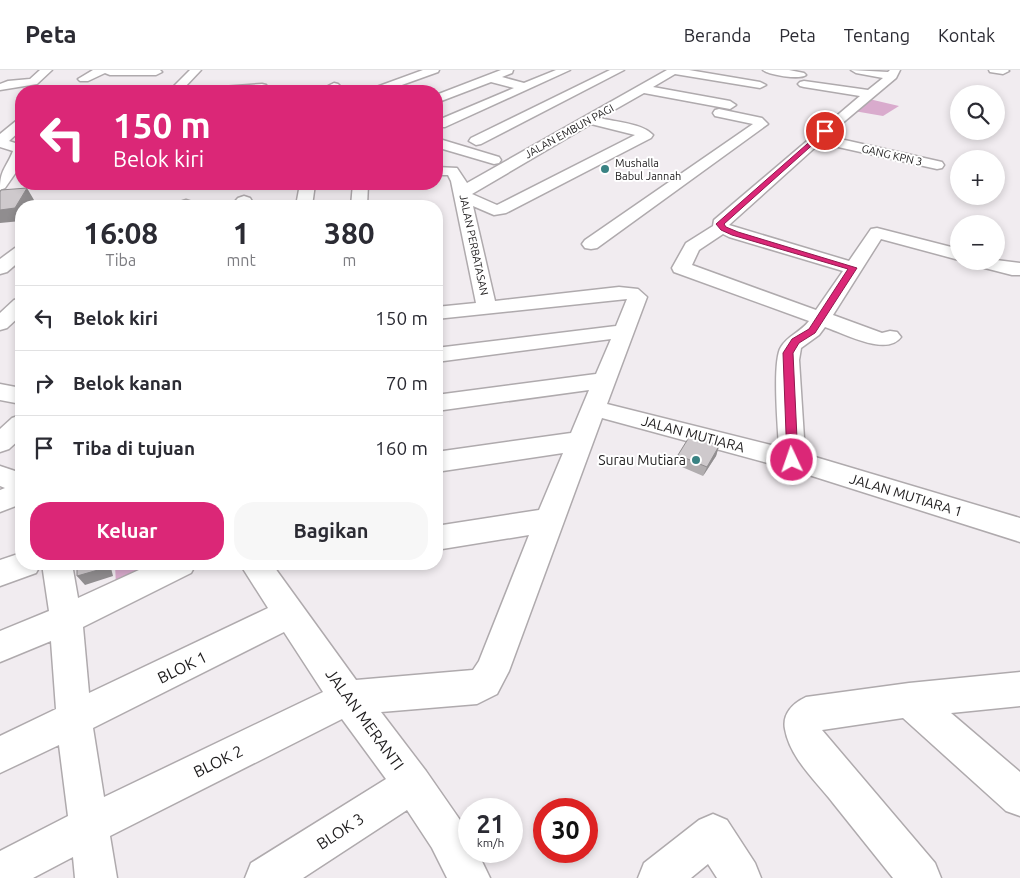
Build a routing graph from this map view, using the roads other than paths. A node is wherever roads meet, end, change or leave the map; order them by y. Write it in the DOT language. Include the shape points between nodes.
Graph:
graph roads {
  1 [pos="47,70"];
  2 [pos="196,70"];
  3 [pos="434,70"];
  4 [pos="507,70"];
  5 [pos="565,70"];
  6 [pos="619,70"];
  7 [pos="675,70"];
  8 [pos="768,70"];
  9 [pos="856,70"];
  10 [pos="106,71"];
  11 [pos="156,71"];
  12 [pos="391,72"];
  13 [pos="894,73"];
  14 [pos="412,78"];
  15 [pos="491,78"];
  16 [pos="84,79"];
  17 [pos="538,82"];
  18 [pos="141,85"];
  19 [pos="181,85"];
  20 [pos="392,85"];
  21 [pos="0,87"];
  22 [pos="525,87"];
  23 [pos="642,89"];
  24 [pos="574,91"];
  25 [pos="871,94"];
  26 [pos="443,96"];
  27 [pos="620,103"];
  28 [pos="730,106"];
  29 [pos="590,120"];
  30 [pos="15,123"];
  31 [pos="443,123"];
  32 [pos="0,124"];
  33 [pos="15,128"];
  34 [pos="817,138"];
  35 [pos="0,141"];
  36 [pos="476,141"];
  37 [pos="443,144"];
  38 [pos="15,147"];
  39 [pos="15,163"];
  40 [pos="510,165"];
  41 [pos="937,165"];
  42 [pos="443,171"];
  43 [pos="15,184"];
  44 [pos="0,185"];
  45 [pos="463,194"];
  46 [pos="722,227"];
  47 [pos="591,244"];
  48 [pos="950,253"];
  49 [pos="15,256"];
  50 [pos="1,266"];
  51 [pos="15,267"];
  52 [pos="853,268"];
  53 [pos="1005,268"];
  54 [pos="1020,269"];
  55 [pos="487,307"];
  56 [pos="15,310"];
  57 [pos="443,312"];
  58 [pos="821,319"];
  59 [pos="0,324"];
  60 [pos="624,332"];
  61 [pos="890,337"];
  62 [pos="443,353"];
  63 [pos="603,381"];
  64 [pos="0,392"];
  65 [pos="15,395"];
  66 [pos="443,402"];
  67 [pos="593,408"];
  68 [pos="15,429"];
  69 [pos="581,441"];
  70 [pos="0,443"];
  71 [pos="792,460"];
  72 [pos="443,461"];
  73 [pos="0,476"];
  74 [pos="15,481"];
  75 [pos="15,496"];
  76 [pos="0,502"];
  77 [pos="549,520"];
  78 [pos="1020,530"];
  79 [pos="443,537"];
  80 [pos="15,568"];
  81 [pos="59,570"];
  82 [pos="168,570"];
  83 [pos="264,570"];
  84 [pos="0,573"];
  85 [pos="290,614"];
  86 [pos="66,619"];
  87 [pos="0,647"];
  88 [pos="1020,689"];
  89 [pos="348,698"];
  90 [pos="909,700"];
  91 [pos="74,720"];
  92 [pos="0,755"];
  93 [pos="413,784"];
  94 [pos="1020,797"];
  95 [pos="88,826"];
  96 [pos="0,873"];
  97 [pos="96,878"];
  98 [pos="266,878"];
  99 [pos="469,878"];
  100 [pos="659,878"];
  101 [pos="740,878"];
  102 [pos="920,878"];
  1 -- 21 [label="street" via="33,82"];
  2 -- 19 [label="street"];
  3 -- 14 [label="street"];
  4 -- 15 [label="street"];
  5 -- 17 [label="street"];
  6 -- 24 [label="street"];
  7 -- 23 [label="street, JALAN EMBUN PAGI"];
  7 -- 28 [label="street" via="760,85"];
  8 -- 25 [label="street"];
  9 -- 13 [label="street"];
  10 -- 11 [label="street"];
  10 -- 16 [label="street"];
  11 -- 18 [label="street"];
  12 -- 14 [label="street"];
  13 -- 25 [label="street"];
  14 -- 20 [label="street"];
  15 -- 22 [label="street"];
  15 -- 26 [label="street"];
  17 -- 22 [label="street"];
  17 -- 24 [label="street"];
  22 -- 31 [label="street"];
  23 -- 27 [label="street, JALAN EMBUN PAGI"];
  23 -- 28 [label="street"];
  24 -- 27 [label="street"];
  24 -- 36 [label="street"];
  25 -- 34 [label="street"];
  27 -- 29 [label="street, JALAN EMBUN PAGI"];
  28 -- 47 [label="street" via="761,124"];
  29 -- 40 [label="street, JALAN EMBUN PAGI"];
  29 -- 45 [label="street" via="631,128 646,136 614,146 580,168 500,210"];
  30 -- 32 [label="street"];
  33 -- 35 [label="street"];
  34 -- 41 [label="street, GANG KPN 3"];
  34 -- 46 [label="street" via="720,222"];
  35 -- 38 [label="street"];
  37 -- 40 [label="street"];
  39 -- 44 [label="street"];
  40 -- 45 [label="street, JALAN EMBUN PAGI"];
  42 -- 45 [label="street, JALAN PERBATASAN" via="454,172"];
  43 -- 44 [label="street"];
  45 -- 55 [label="street, JALAN PERBATASAN"];
  46 -- 52 [label="street" via="735,234"];
  46 -- 58 [label="street" via="692,247 681,268"];
  48 -- 52 [label="street" via="877,233"];
  49 -- 50 [label="street"];
  50 -- 51 [label="street"];
  52 -- 58 [label="street"];
  53 -- 54 [label="street"];
  55 -- 57 [label="street"];
  55 -- 60 [label="street" via="628,292 637,299"];
  56 -- 59 [label="street"];
  58 -- 61 [label="street" via="882,340"];
  58 -- 71 [label="street" via="812,331 795,341 788,353"];
  60 -- 62 [label="street"];
  60 -- 63 [label="street"];
  63 -- 66 [label="street"];
  63 -- 67 [label="street"];
  64 -- 65 [label="street"];
  67 -- 69 [label="street"];
  67 -- 71 [label="street, JALAN MUTIARA"];
  68 -- 70 [label="street"];
  69 -- 72 [label="street"];
  69 -- 77 [label="street"];
  71 -- 78 [label="street, JALAN MUTIARA 1"];
  73 -- 74 [label="street"];
  75 -- 76 [label="street"];
  77 -- 79 [label="street"];
  77 -- 89 [label="street" via="485,682 477,687"];
  80 -- 84 [label="street"];
  81 -- 86 [label="street"];
  82 -- 86 [label="street"];
  83 -- 85 [label="street, JALAN MERANTI"];
  85 -- 89 [label="street, JALAN MERANTI"];
  85 -- 91 [label="street, BLOK 1"];
  86 -- 87 [label="street"];
  86 -- 91 [label="street"];
  88 -- 90 [label="street"];
  89 -- 93 [label="street, JALAN MERANTI"];
  89 -- 95 [label="street, BLOK 2"];
  90 -- 94 [label="street"];
  90 -- 102 [label="street" via="806,716 802,726 812,748"];
  91 -- 92 [label="street, BLOK 1"];
  91 -- 95 [label="street"];
  93 -- 98 [label="street, BLOK 3"];
  93 -- 99 [label="street, JALAN MERANTI" via="446,834"];
  95 -- 96 [label="street, BLOK 2"];
  95 -- 97 [label="street"];
  100 -- 101 [label="street" via="713,834"];
}
